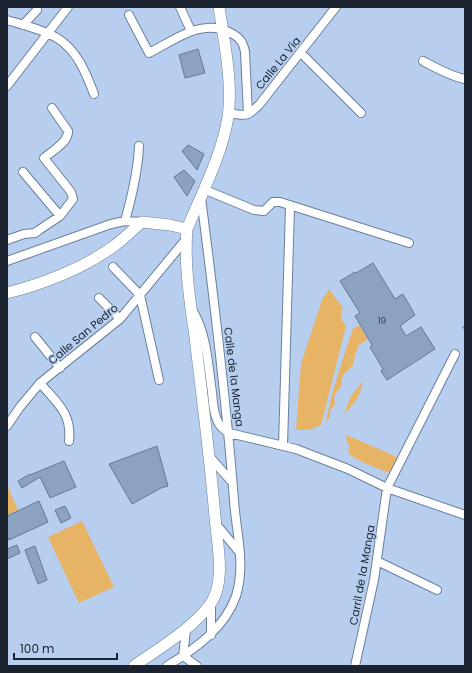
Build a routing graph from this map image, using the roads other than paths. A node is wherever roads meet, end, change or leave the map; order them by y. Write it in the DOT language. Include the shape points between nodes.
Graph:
graph roads {
  1 [pos="68,7"];
  2 [pos="180,7"];
  3 [pos="219,7"];
  4 [pos="336,7"];
  5 [pos="37,10"];
  6 [pos="129,15"];
  7 [pos="7,20"];
  8 [pos="23,25"];
  9 [pos="222,28"];
  10 [pos="191,31"];
  11 [pos="48,34"];
  12 [pos="301,53"];
  13 [pos="423,61"];
  14 [pos="465,79"];
  15 [pos="7,86"];
  16 [pos="94,94"];
  17 [pos="52,108"];
  18 [pos="228,113"];
  19 [pos="361,113"];
  20 [pos="248,114"];
  21 [pos="139,146"];
  22 [pos="23,172"];
  23 [pos="202,192"];
  24 [pos="290,207"];
  25 [pos="60,216"];
  26 [pos="125,221"];
  27 [pos="142,222"];
  28 [pos="187,234"];
  29 [pos="7,240"];
  30 [pos="409,243"];
  31 [pos="7,261"];
  32 [pos="113,266"];
  33 [pos="7,293"];
  34 [pos="140,295"];
  35 [pos="100,298"];
  36 [pos="191,308"];
  37 [pos="120,319"];
  38 [pos="35,337"];
  39 [pos="455,354"];
  40 [pos="60,368"];
  41 [pos="159,380"];
  42 [pos="40,383"];
  43 [pos="7,426"];
  44 [pos="229,433"];
  45 [pos="70,441"];
  46 [pos="283,446"];
  47 [pos="209,456"];
  48 [pos="232,482"];
  49 [pos="387,488"];
  50 [pos="465,515"];
  51 [pos="216,524"];
  52 [pos="240,553"];
  53 [pos="377,561"];
  54 [pos="437,590"];
  55 [pos="211,603"];
  56 [pos="186,630"];
  57 [pos="211,635"];
  58 [pos="184,656"];
  59 [pos="134,666"];
  60 [pos="168,666"];
  61 [pos="197,666"];
  62 [pos="355,666"];
  1 -- 11 [label="street"];
  2 -- 10 [label="street"];
  3 -- 9 [label="main road"];
  4 -- 12 [label="street, Calle La Vía"];
  5 -- 8 [label="street"];
  6 -- 10 [label="street" via="149,54"];
  7 -- 8 [label="street"];
  8 -- 11 [label="street"];
  9 -- 10 [label="street" via="203,27"];
  9 -- 18 [label="main road" via="229,85"];
  9 -- 20 [label="street" via="240,39 243,44"];
  11 -- 15 [label="street"];
  11 -- 16 [label="street" via="64,43 76,56"];
  12 -- 19 [label="street"];
  12 -- 20 [label="street, Calle La Vía" via="259,105"];
  13 -- 14 [label="street" via="452,76"];
  17 -- 25 [label="street" via="68,134 64,141 44,158 73,196"];
  18 -- 20 [label="street" via="244,116"];
  18 -- 23 [label="main road" via="223,142"];
  21 -- 26 [label="street" via="135,182"];
  22 -- 25 [label="street"];
  23 -- 24 [label="street" via="254,210 264,211 273,202"];
  23 -- 28 [label="main road"];
  23 -- 44 [label="street, Calle de la Manga"];
  24 -- 30 [label="street"];
  24 -- 46 [label="street"];
  25 -- 29 [label="street" via="35,233"];
  26 -- 27 [label="street"];
  26 -- 31 [label="street"];
  27 -- 28 [label="main road" via="170,225"];
  27 -- 33 [label="main road" via="114,246 87,264"];
  28 -- 34 [label="street, Calle San Pedro"];
  28 -- 36 [label="main road"];
  32 -- 34 [label="street"];
  34 -- 37 [label="street, Calle San Pedro"];
  34 -- 41 [label="street"];
  35 -- 37 [label="street"];
  36 -- 44 [label="street" via="201,326 216,416 223,429"];
  36 -- 47 [label="main road"];
  37 -- 40 [label="street, Calle San Pedro"];
  38 -- 40 [label="street"];
  39 -- 49 [label="street, Carril de la Manga"];
  40 -- 42 [label="street, Calle San Pedro"];
  42 -- 43 [label="street, Calle San Pedro"];
  42 -- 45 [label="street" via="68,420"];
  44 -- 46 [label="street, Calle de la Manga"];
  44 -- 48 [label="street"];
  46 -- 49 [label="street, Calle de la Manga" via="348,469"];
  47 -- 48 [label="street"];
  47 -- 51 [label="main road"];
  48 -- 52 [label="street"];
  49 -- 50 [label="street, Calle de la Manga"];
  49 -- 53 [label="street, Carril de la Manga"];
  51 -- 52 [label="street"];
  51 -- 55 [label="main road" via="220,571"];
  52 -- 57 [label="street" via="241,572 236,596 231,608"];
  53 -- 54 [label="street"];
  53 -- 62 [label="street, Carril de la Manga"];
  55 -- 56 [label="main road"];
  55 -- 57 [label="street"];
  56 -- 58 [label="street"];
  56 -- 59 [label="main road"];
  57 -- 58 [label="street"];
  58 -- 60 [label="street"];
  58 -- 61 [label="street"];
}
